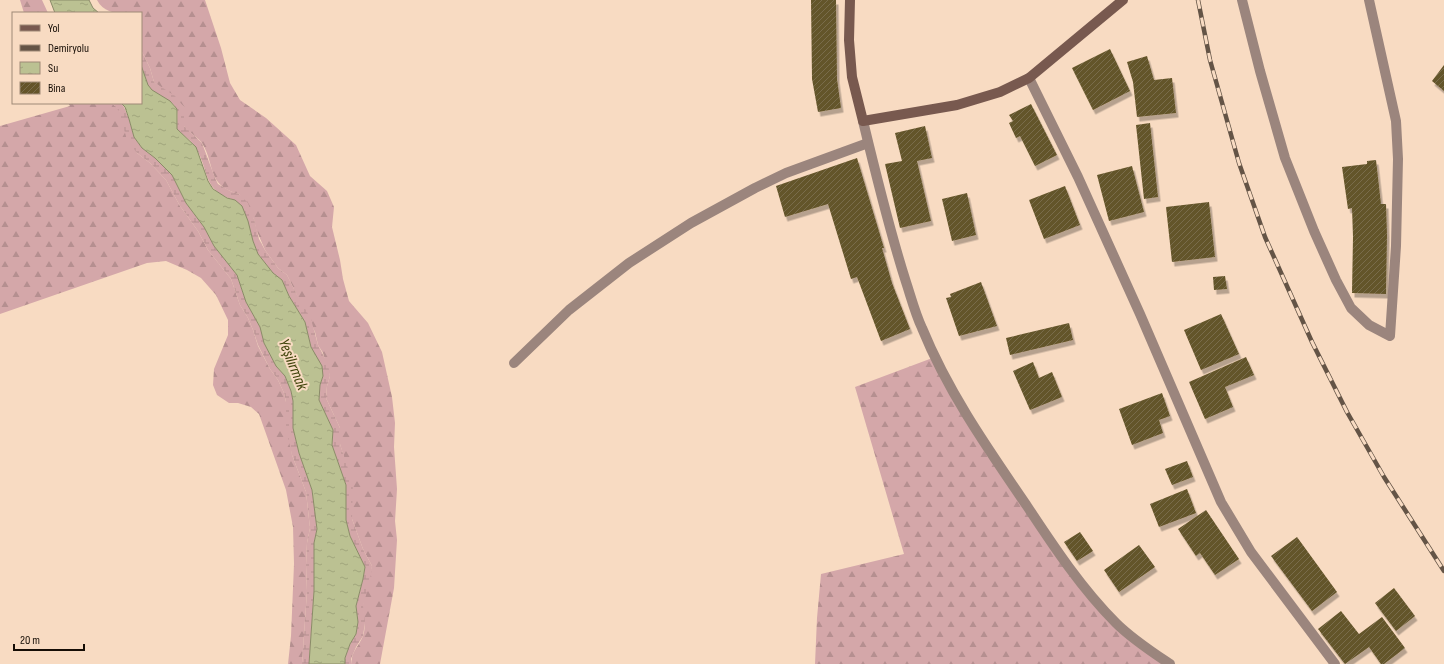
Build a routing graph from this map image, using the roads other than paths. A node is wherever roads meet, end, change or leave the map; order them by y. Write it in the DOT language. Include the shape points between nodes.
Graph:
graph roads {
  1 [pos="850,0"];
  2 [pos="1123,0"];
  3 [pos="1242,0"];
  4 [pos="1369,0"];
  5 [pos="1029,78"];
  6 [pos="863,121"];
  7 [pos="868,143"];
  8 [pos="514,363"];
  9 [pos="1170,664"];
  10 [pos="1335,664"];
  1 -- 6 [label="street" via="849,40 852,78"];
  2 -- 5 [label="street"];
  3 -- 4 [label="street" via="1286,158 1317,238 1351,308 1369,325 1390,336 1396,246 1396,122"];
  5 -- 6 [label="street" via="1000,92 956,106"];
  5 -- 10 [label="street" via="1078,177 1221,502 1251,552"];
  6 -- 7 [label="street"];
  7 -- 8 [label="street" via="786,173 691,223 629,263 575,305"];
  7 -- 9 [label="street" via="877,184 919,319 950,388 1054,547 1078,579 1116,624"];
}
